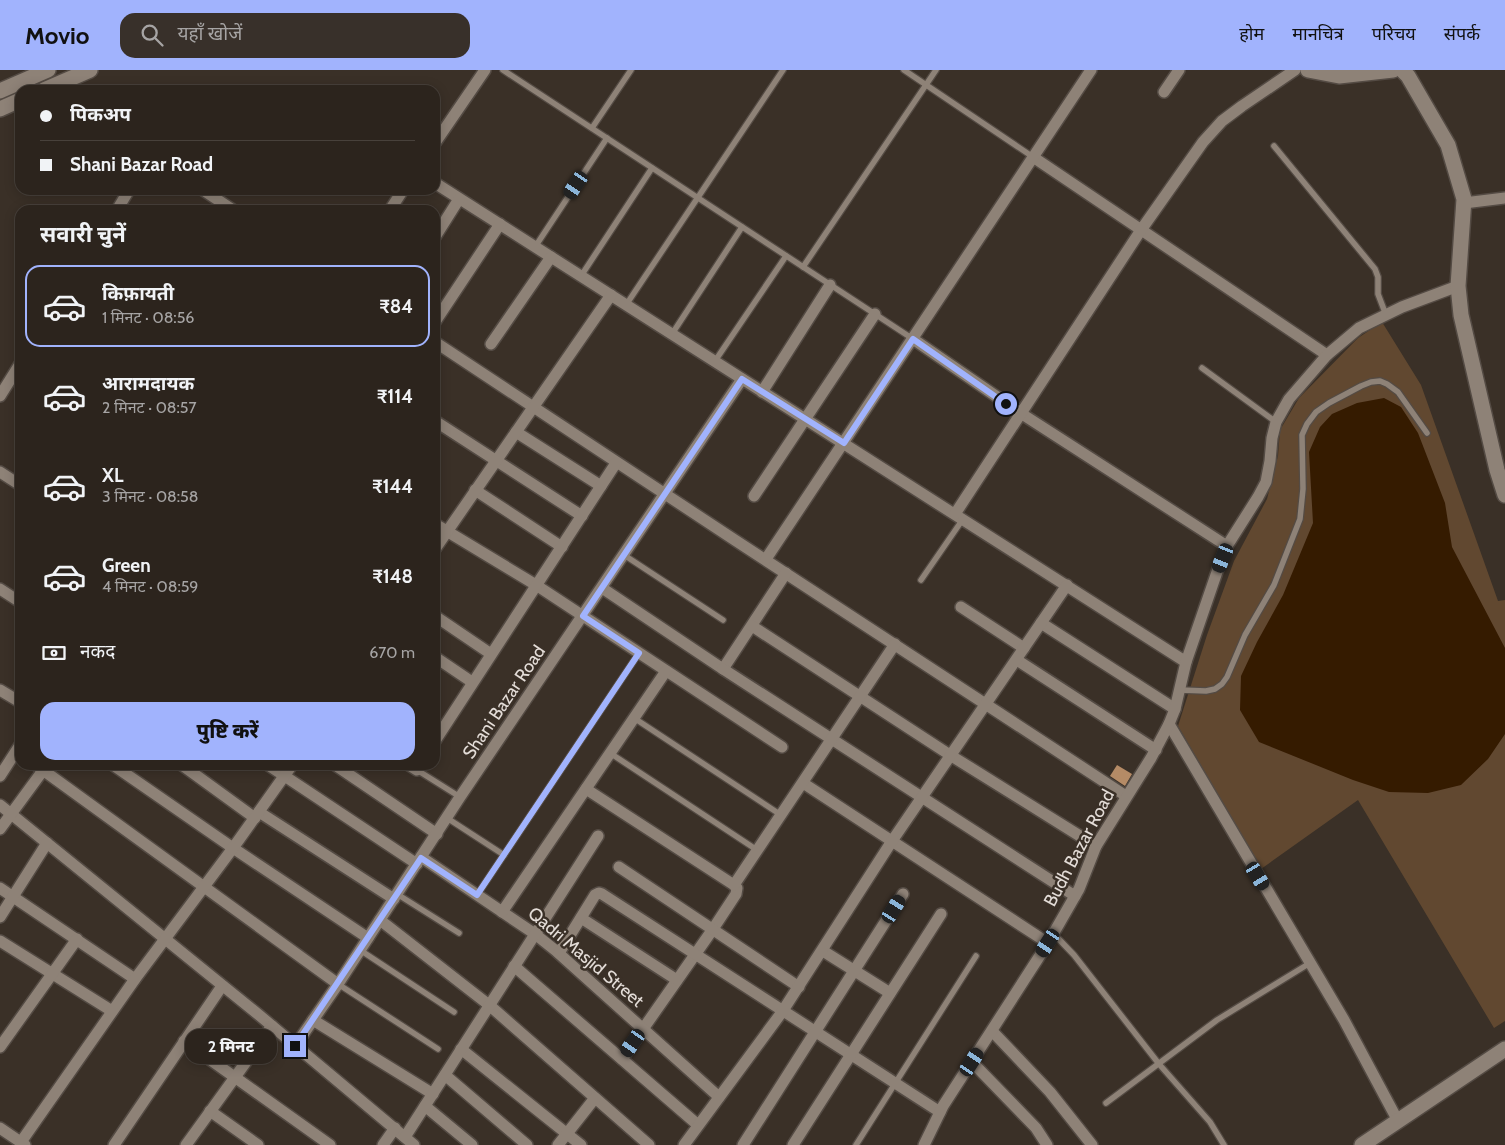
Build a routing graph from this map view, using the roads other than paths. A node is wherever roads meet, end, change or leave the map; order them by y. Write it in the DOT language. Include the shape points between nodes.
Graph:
graph roads {
  1 [pos="48,70"];
  2 [pos="90,70"];
  3 [pos="485,70"];
  4 [pos="503,70"];
  5 [pos="631,70"];
  6 [pos="783,70"];
  7 [pos="904,70"];
  8 [pos="936,70"];
  9 [pos="1091,70"];
  10 [pos="1179,70"];
  11 [pos="1295,70"];
  12 [pos="1308,70"];
  13 [pos="1401,70"];
  14 [pos="56,85"];
  15 [pos="926,85"];
  16 [pos="0,91"];
  17 [pos="1164,92"];
  18 [pos="15,102"];
  19 [pos="0,109"];
  20 [pos="592,128"];
  21 [pos="440,136"];
  22 [pos="607,138"];
  23 [pos="1274,146"];
  24 [pos="1033,157"];
  25 [pos="652,168"];
  26 [pos="440,186"];
  27 [pos="210,195"];
  28 [pos="698,198"];
  29 [pos="1505,198"];
  30 [pos="459,199"];
  31 [pos="1464,202"];
  32 [pos="226,205"];
  33 [pos="500,224"];
  34 [pos="742,227"];
  35 [pos="440,229"];
  36 [pos="1141,230"];
  37 [pos="535,247"];
  38 [pos="786,256"];
  39 [pos="551,257"];
  40 [pos="802,267"];
  41 [pos="581,276"];
  42 [pos="830,285"];
  43 [pos="1458,286"];
  44 [pos="611,295"];
  45 [pos="626,305"];
  46 [pos="440,314"];
  47 [pos="875,314"];
  48 [pos="1386,315"];
  49 [pos="672,334"];
  50 [pos="913,339"];
  51 [pos="491,344"];
  52 [pos="440,345"];
  53 [pos="1327,355"];
  54 [pos="715,362"];
  55 [pos="1202,368"];
  56 [pos="15,374"];
  57 [pos="742,379"];
  58 [pos="762,392"];
  59 [pos="0,396"];
  60 [pos="533,408"];
  61 [pos="1022,414"];
  62 [pos="806,419"];
  63 [pos="1276,422"];
  64 [pos="440,424"];
  65 [pos="516,432"];
  66 [pos="1426,433"];
  67 [pos="844,443"];
  68 [pos="496,461"];
  69 [pos="616,463"];
  70 [pos="0,472"];
  71 [pos="15,482"];
  72 [pos="601,486"];
  73 [pos="475,490"];
  74 [pos="664,494"];
  75 [pos="1505,495"];
  76 [pos="754,496"];
  77 [pos="582,516"];
  78 [pos="959,517"];
  79 [pos="440,527"];
  80 [pos="447,532"];
  81 [pos="440,542"];
  82 [pos="1227,546"];
  83 [pos="562,547"];
  84 [pos="624,555"];
  85 [pos="766,559"];
  86 [pos="786,572"];
  87 [pos="921,580"];
  88 [pos="536,585"];
  89 [pos="1067,586"];
  90 [pos="602,588"];
  91 [pos="0,589"];
  92 [pos="15,599"];
  93 [pos="962,607"];
  94 [pos="583,616"];
  95 [pos="440,619"];
  96 [pos="723,620"];
  97 [pos="1041,623"];
  98 [pos="752,626"];
  99 [pos="895,644"];
  100 [pos="1024,648"];
  101 [pos="639,653"];
  102 [pos="491,654"];
  103 [pos="1017,660"];
  104 [pos="440,661"];
  105 [pos="1186,662"];
  106 [pos="723,669"];
  107 [pos="666,670"];
  108 [pos="472,682"];
  109 [pos="0,690"];
  110 [pos="1180,690"];
  111 [pos="860,695"];
  112 [pos="15,699"];
  113 [pos="985,703"];
  114 [pos="1175,709"];
  115 [pos="634,718"];
  116 [pos="1169,724"];
  117 [pos="440,732"];
  118 [pos="832,739"];
  119 [pos="782,747"];
  120 [pos="1156,750"];
  121 [pos="610,753"];
  122 [pos="15,755"];
  123 [pos="950,755"];
  124 [pos="40,770"];
  125 [pos="46,770"];
  126 [pos="119,770"];
  127 [pos="190,770"];
  128 [pos="276,770"];
  129 [pos="289,770"];
  130 [pos="342,770"];
  131 [pos="420,770"];
  132 [pos="0,776"];
  133 [pos="285,776"];
  134 [pos="802,783"];
  135 [pos="586,789"];
  136 [pos="1126,796"];
  137 [pos="460,797"];
  138 [pos="922,797"];
  139 [pos="0,806"];
  140 [pos="11,814"];
  141 [pos="257,815"];
  142 [pos="780,815"];
  143 [pos="447,818"];
  144 [pos="0,829"];
  145 [pos="436,834"];
  146 [pos="598,836"];
  147 [pos="892,841"];
  148 [pos="47,843"];
  149 [pos="1096,846"];
  150 [pos="233,848"];
  151 [pos="757,850"];
  152 [pos="504,855"];
  153 [pos="419,861"];
  154 [pos="619,867"];
  155 [pos="734,885"];
  156 [pos="204,886"];
  157 [pos="0,888"];
  158 [pos="903,894"];
  159 [pos="477,895"];
  160 [pos="13,896"];
  161 [pos="1075,896"];
  162 [pos="395,897"];
  163 [pos="502,912"];
  164 [pos="941,914"];
  165 [pos="0,917"];
  166 [pos="581,918"];
  167 [pos="380,920"];
  168 [pos="714,929"];
  169 [pos="459,934"];
  170 [pos="535,934"];
  171 [pos="164,938"];
  172 [pos="368,938"];
  173 [pos="1050,938"];
  174 [pos="77,940"];
  175 [pos="0,941"];
  176 [pos="360,950"];
  177 [pos="823,951"];
  178 [pos="559,953"];
  179 [pos="695,954"];
  180 [pos="976,956"];
  181 [pos="1310,963"];
  182 [pos="514,966"];
  183 [pos="854,971"];
  184 [pos="53,973"];
  185 [pos="135,978"];
  186 [pos="677,980"];
  187 [pos="338,984"];
  188 [pos="222,986"];
  189 [pos="800,986"];
  190 [pos="890,994"];
  191 [pos="489,1005"];
  192 [pos="112,1011"];
  193 [pos="454,1012"];
  194 [pos="782,1012"];
  195 [pos="313,1020"];
  196 [pos="272,1026"];
  197 [pos="644,1028"];
  198 [pos="815,1031"];
  199 [pos="992,1031"];
  200 [pos="184,1041"];
  201 [pos="0,1046"];
  202 [pos="295,1046"];
  203 [pos="438,1049"];
  204 [pos="461,1049"];
  205 [pos="1505,1049"];
  206 [pos="852,1055"];
  207 [pos="622,1059"];
  208 [pos="972,1062"];
  209 [pos="1159,1064"];
  210 [pos="445,1075"];
  211 [pos="234,1078"];
  212 [pos="895,1083"];
  213 [pos="433,1094"];
  214 [pos="719,1097"];
  215 [pos="595,1098"];
  216 [pos="1106,1103"];
  217 [pos="425,1106"];
  218 [pos="210,1111"];
  219 [pos="940,1112"];
  220 [pos="1398,1121"];
  221 [pos="698,1125"];
  222 [pos="0,1128"];
  223 [pos="395,1128"];
  224 [pos="567,1133"];
  225 [pos="405,1137"];
  226 [pos="23,1144"];
  227 [pos="114,1145"];
  228 [pos="186,1145"];
  229 [pos="258,1145"];
  230 [pos="330,1145"];
  231 [pos="382,1145"];
  232 [pos="414,1145"];
  233 [pos="472,1145"];
  234 [pos="527,1145"];
  235 [pos="558,1145"];
  236 [pos="581,1145"];
  237 [pos="649,1145"];
  238 [pos="684,1145"];
  239 [pos="743,1145"];
  240 [pos="793,1145"];
  241 [pos="856,1145"];
  242 [pos="924,1145"];
  243 [pos="1047,1145"];
  244 [pos="1092,1145"];
  245 [pos="1224,1145"];
  246 [pos="1362,1145"];
  1 -- 16 [label="street"];
  2 -- 14 [label="street"];
  3 -- 21 [label="street"];
  4 -- 20 [label="lane"];
  5 -- 20 [label="lane"];
  6 -- 28 [label="lane"];
  7 -- 15 [label="lane"];
  8 -- 15 [label="lane"];
  9 -- 24 [label="street"];
  10 -- 17 [label="street"];
  11 -- 36 [label="street" via="1222,121"];
  12 -- 13 [label="street" via="1339,76"];
  13 -- 31 [label="street" via="1448,145"];
  15 -- 24 [label="lane"];
  15 -- 40 [label="lane"];
  18 -- 19 [label="street"];
  20 -- 22 [label="lane"];
  22 -- 25 [label="lane"];
  22 -- 37 [label="lane"];
  23 -- 48 [label="lane" via="1375,269 1378,294"];
  24 -- 36 [label="street"];
  24 -- 50 [label="street"];
  25 -- 28 [label="lane"];
  25 -- 41 [label="lane"];
  26 -- 30 [label="street"];
  27 -- 32 [label="street"];
  28 -- 34 [label="lane"];
  28 -- 45 [label="lane"];
  29 -- 31 [label="street"];
  30 -- 33 [label="street"];
  30 -- 35 [label="street"];
  31 -- 43 [label="street"];
  33 -- 37 [label="street"];
  33 -- 46 [label="street"];
  34 -- 38 [label="lane"];
  34 -- 49 [label="lane"];
  36 -- 53 [label="street"];
  36 -- 61 [label="street"];
  37 -- 39 [label="street"];
  38 -- 40 [label="lane"];
  38 -- 54 [label="lane"];
  39 -- 41 [label="street"];
  39 -- 51 [label="street"];
  40 -- 42 [label="lane"];
  41 -- 44 [label="street"];
  42 -- 47 [label="lane"];
  42 -- 58 [label="street"];
  43 -- 48 [label="street, Budh Bazar Road"];
  43 -- 75 [label="street" via="1466,340"];
  44 -- 45 [label="street"];
  44 -- 60 [label="street"];
  45 -- 49 [label="street"];
  47 -- 50 [label="lane"];
  47 -- 62 [label="street"];
  48 -- 53 [label="street, Budh Bazar Road" via="1359,328"];
  49 -- 54 [label="street"];
  50 -- 61 [label="street"];
  50 -- 67 [label="street"];
  52 -- 60 [label="street"];
  53 -- 63 [label="street, Budh Bazar Road" via="1289,399"];
  54 -- 57 [label="street"];
  55 -- 63 [label="lane"];
  56 -- 59 [label="street"];
  57 -- 58 [label="street"];
  57 -- 74 [label="street, Shani Bazar Road"];
  58 -- 62 [label="street"];
  60 -- 65 [label="street"];
  60 -- 69 [label="street"];
  61 -- 78 [label="street"];
  61 -- 82 [label="street"];
  62 -- 67 [label="street"];
  62 -- 76 [label="street"];
  63 -- 82 [label="street, Budh Bazar Road" via="1266,482"];
  64 -- 68 [label="street"];
  65 -- 68 [label="street"];
  65 -- 72 [label="street"];
  66 -- 110 [label="lane" via="1398,392 1380,381 1371,382 1316,412 1302,435 1300,519 1274,585 1222,684 1206,691"];
  67 -- 78 [label="street"];
  67 -- 85 [label="street"];
  68 -- 73 [label="street"];
  68 -- 77 [label="street"];
  69 -- 72 [label="street"];
  69 -- 74 [label="street"];
  70 -- 71 [label="street"];
  72 -- 77 [label="street"];
  73 -- 80 [label="street"];
  73 -- 83 [label="street"];
  74 -- 84 [label="street, Shani Bazar Road"];
  74 -- 85 [label="street"];
  77 -- 83 [label="street"];
  78 -- 87 [label="lane"];
  78 -- 89 [label="street"];
  79 -- 80 [label="street"];
  80 -- 81 [label="street"];
  80 -- 88 [label="street"];
  82 -- 105 [label="street, Budh Bazar Road"];
  83 -- 88 [label="street"];
  84 -- 90 [label="street, Shani Bazar Road"];
  84 -- 96 [label="lane"];
  85 -- 86 [label="street"];
  86 -- 98 [label="street"];
  86 -- 99 [label="street"];
  88 -- 94 [label="street"];
  88 -- 102 [label="street"];
  89 -- 97 [label="street"];
  89 -- 105 [label="street"];
  90 -- 94 [label="street, Shani Bazar Road"];
  90 -- 106 [label="street"];
  91 -- 92 [label="street"];
  93 -- 100 [label="street"];
  94 -- 101 [label="street"];
  94 -- 137 [label="street, Shani Bazar Road"];
  95 -- 102 [label="street"];
  97 -- 100 [label="street"];
  97 -- 114 [label="street"];
  98 -- 106 [label="street"];
  98 -- 111 [label="street"];
  99 -- 111 [label="street"];
  99 -- 113 [label="street"];
  100 -- 103 [label="street"];
  101 -- 107 [label="street"];
  101 -- 152 [label="lane"];
  102 -- 108 [label="street"];
  103 -- 113 [label="street"];
  103 -- 120 [label="street"];
  104 -- 108 [label="street"];
  105 -- 110 [label="street, Budh Bazar Road"];
  106 -- 118 [label="street"];
  107 -- 115 [label="street"];
  107 -- 119 [label="street"];
  108 -- 117 [label="street"];
  109 -- 112 [label="street"];
  110 -- 114 [label="street, Budh Bazar Road"];
  111 -- 118 [label="street"];
  111 -- 123 [label="street"];
  113 -- 123 [label="street"];
  113 -- 136 [label="street"];
  114 -- 116 [label="street, Budh Bazar Road"];
  115 -- 121 [label="street"];
  115 -- 142 [label="lane"];
  116 -- 120 [label="street, Budh Bazar Road"];
  116 -- 181 [label="street"];
  118 -- 134 [label="street"];
  118 -- 138 [label="street"];
  120 -- 136 [label="street, Budh Bazar Road"];
  121 -- 135 [label="street"];
  121 -- 151 [label="lane"];
  122 -- 132 [label="street"];
  123 -- 138 [label="street"];
  123 -- 149 [label="street"];
  124 -- 140 [label="street"];
  125 -- 156 [label="street"];
  126 -- 150 [label="street"];
  127 -- 141 [label="street"];
  128 -- 133 [label="street, Qadri Masjid Street"];
  129 -- 133 [label="street"];
  130 -- 145 [label="street"];
  131 -- 137 [label="lane"];
  133 -- 141 [label="street"];
  133 -- 153 [label="street, Qadri Masjid Street"];
  134 -- 142 [label="street"];
  134 -- 147 [label="street"];
  135 -- 155 [label="street"];
  135 -- 163 [label="street"];
  136 -- 149 [label="street, Budh Bazar Road"];
  137 -- 143 [label="street, Shani Bazar Road"];
  138 -- 147 [label="street"];
  138 -- 161 [label="street"];
  139 -- 140 [label="street"];
  140 -- 144 [label="street"];
  140 -- 148 [label="street"];
  141 -- 150 [label="street"];
  141 -- 162 [label="street"];
  142 -- 151 [label="street"];
  143 -- 145 [label="street, Shani Bazar Road"];
  143 -- 152 [label="lane"];
  145 -- 153 [label="street, Shani Bazar Road"];
  146 -- 170 [label="street"];
  147 -- 173 [label="street"];
  147 -- 177 [label="street"];
  148 -- 160 [label="street"];
  148 -- 171 [label="street"];
  149 -- 161 [label="street, Budh Bazar Road"];
  150 -- 156 [label="street"];
  150 -- 172 [label="street"];
  151 -- 155 [label="street"];
  152 -- 159 [label="lane"];
  153 -- 159 [label="street, Qadri Masjid Street"];
  153 -- 162 [label="street, Shani Bazar Road"];
  154 -- 168 [label="street"];
  155 -- 168 [label="street" via="736,894"];
  156 -- 171 [label="street"];
  156 -- 187 [label="street"];
  157 -- 160 [label="street"];
  158 -- 183 [label="street"];
  159 -- 163 [label="street, Qadri Masjid Street"];
  160 -- 165 [label="street"];
  160 -- 174 [label="street"];
  161 -- 173 [label="street, Budh Bazar Road"];
  162 -- 167 [label="street, Shani Bazar Road"];
  162 -- 169 [label="lane"];
  163 -- 170 [label="street, Qadri Masjid Street"];
  164 -- 190 [label="street"];
  166 -- 178 [label="street"];
  166 -- 179 [label="street" via="599,893"];
  166 -- 186 [label="street"];
  167 -- 172 [label="street, Shani Bazar Road"];
  167 -- 191 [label="street"];
  168 -- 179 [label="street"];
  168 -- 189 [label="street"];
  170 -- 178 [label="street, Qadri Masjid Street"];
  170 -- 182 [label="street"];
  171 -- 185 [label="street"];
  171 -- 188 [label="street"];
  172 -- 176 [label="street, Shani Bazar Road"];
  173 -- 199 [label="street, Budh Bazar Road"];
  173 -- 209 [label="lane" via="1074,955"];
  174 -- 184 [label="street"];
  174 -- 185 [label="street"];
  175 -- 184 [label="street"];
  176 -- 187 [label="street, Shani Bazar Road"];
  176 -- 193 [label="lane"];
  177 -- 183 [label="street"];
  177 -- 189 [label="street"];
  178 -- 197 [label="street, Qadri Masjid Street"];
  179 -- 186 [label="street"];
  179 -- 194 [label="street"];
  180 -- 212 [label="lane"];
  181 -- 209 [label="lane" via="1217,1020"];
  181 -- 220 [label="street"];
  182 -- 191 [label="street"];
  182 -- 207 [label="street"];
  183 -- 190 [label="street"];
  183 -- 198 [label="street"];
  184 -- 192 [label="street"];
  184 -- 201 [label="street"];
  185 -- 192 [label="street"];
  186 -- 197 [label="street"];
  187 -- 195 [label="street, Shani Bazar Road"];
  187 -- 203 [label="lane"];
  188 -- 196 [label="street"];
  188 -- 200 [label="street"];
  189 -- 194 [label="street"];
  190 -- 206 [label="street"];
  191 -- 204 [label="street"];
  191 -- 215 [label="street"];
  192 -- 226 [label="street"];
  194 -- 198 [label="street"];
  194 -- 214 [label="street"];
  195 -- 202 [label="street, Shani Bazar Road"];
  195 -- 213 [label="street"];
  196 -- 202 [label="street"];
  196 -- 211 [label="street"];
  197 -- 207 [label="street"];
  197 -- 214 [label="street, Qadri Masjid Street"];
  198 -- 206 [label="street"];
  198 -- 239 [label="street"];
  199 -- 208 [label="street, Budh Bazar Road"];
  199 -- 244 [label="street" via="1050,1092"];
  200 -- 211 [label="street"];
  200 -- 227 [label="street"];
  202 -- 223 [label="street"];
  204 -- 210 [label="street"];
  204 -- 224 [label="street"];
  205 -- 220 [label="street"];
  206 -- 212 [label="street"];
  206 -- 240 [label="street"];
  207 -- 221 [label="street"];
  208 -- 219 [label="street, Budh Bazar Road"];
  208 -- 243 [label="street" via="1036,1128"];
  209 -- 216 [label="lane"];
  209 -- 245 [label="lane" via="1210,1122"];
  210 -- 213 [label="street"];
  210 -- 234 [label="street"];
  211 -- 218 [label="street"];
  211 -- 230 [label="street"];
  212 -- 219 [label="street"];
  212 -- 241 [label="lane"];
  213 -- 217 [label="street"];
  214 -- 221 [label="street"];
  215 -- 224 [label="street"];
  215 -- 237 [label="street"];
  217 -- 225 [label="street"];
  217 -- 233 [label="street"];
  218 -- 228 [label="street"];
  218 -- 229 [label="street"];
  219 -- 242 [label="street, Budh Bazar Road"];
  220 -- 246 [label="street"];
  221 -- 238 [label="street"];
  222 -- 226 [label="street"];
  223 -- 225 [label="street"];
  223 -- 231 [label="street"];
  224 -- 235 [label="street"];
  224 -- 236 [label="street"];
  225 -- 232 [label="street"];
}
